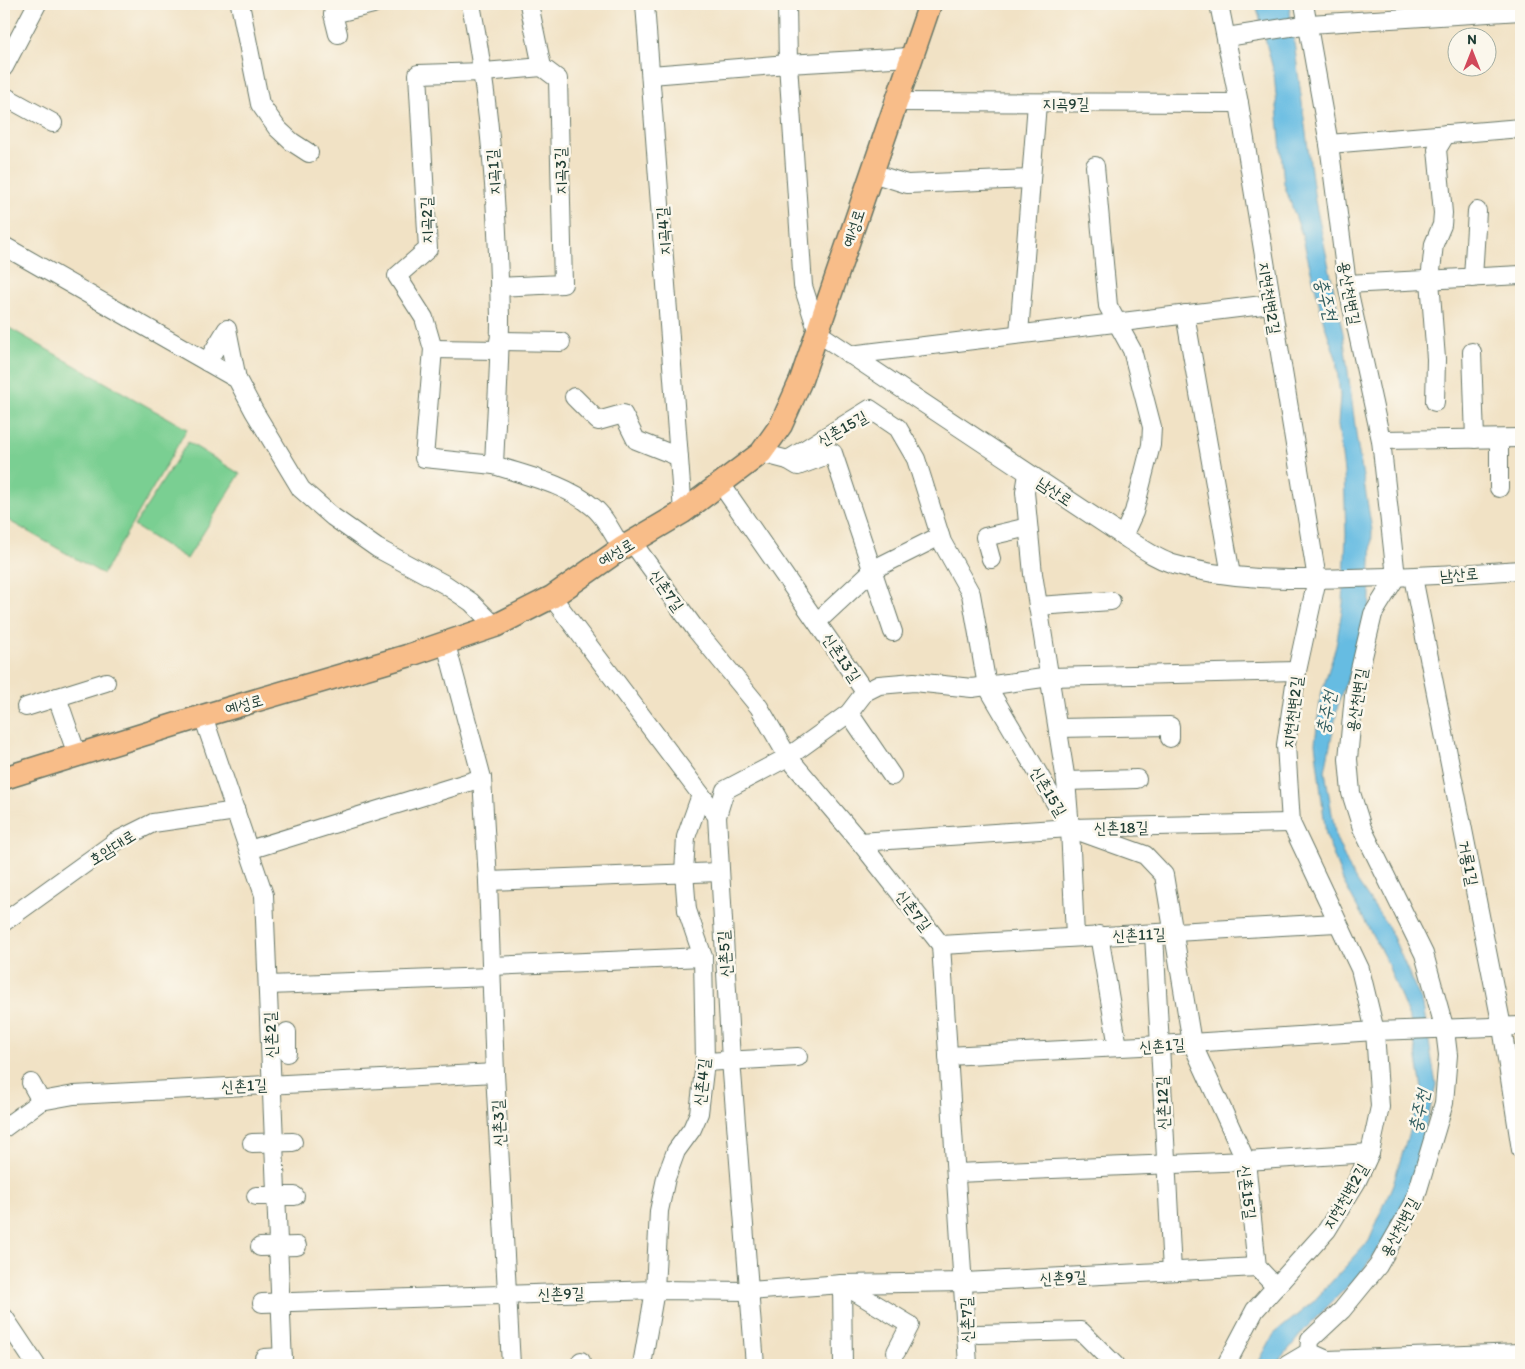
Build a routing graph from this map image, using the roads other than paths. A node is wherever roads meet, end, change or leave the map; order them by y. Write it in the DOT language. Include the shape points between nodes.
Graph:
graph roads {
  1 [pos="37,4"];
  2 [pos="240,4"];
  3 [pos="373,4"];
  4 [pos="471,4"];
  5 [pos="529,4"];
  6 [pos="645,4"];
  7 [pos="787,4"];
  8 [pos="930,4"];
  9 [pos="1219,4"];
  10 [pos="1304,4"];
  11 [pos="1471,9"];
  12 [pos="1521,12"];
  13 [pos="1308,24"];
  14 [pos="338,34"];
  15 [pos="1227,37"];
  16 [pos="910,57"];
  17 [pos="788,64"];
  18 [pos="4,67"];
  19 [pos="542,67"];
  20 [pos="484,72"];
  21 [pos="651,75"];
  22 [pos="4,96"];
  23 [pos="894,102"];
  24 [pos="1037,103"];
  25 [pos="1239,103"];
  26 [pos="52,123"];
  27 [pos="1521,128"];
  28 [pos="1446,134"];
  29 [pos="1329,144"];
  30 [pos="309,153"];
  31 [pos="1095,166"];
  32 [pos="872,173"];
  33 [pos="1031,179"];
  34 [pos="1477,211"];
  35 [pos="4,246"];
  36 [pos="1521,276"];
  37 [pos="1473,278"];
  38 [pos="1430,280"];
  39 [pos="1347,284"];
  40 [pos="499,287"];
  41 [pos="1271,304"];
  42 [pos="1185,314"];
  43 [pos="1116,322"];
  44 [pos="818,333"];
  45 [pos="1019,334"];
  46 [pos="561,342"];
  47 [pos="499,346"];
  48 [pos="433,349"];
  49 [pos="1472,352"];
  50 [pos="850,355"];
  51 [pos="207,362"];
  52 [pos="237,379"];
  53 [pos="574,397"];
  54 [pos="1435,402"];
  55 [pos="1521,438"];
  56 [pos="1475,439"];
  57 [pos="1499,439"];
  58 [pos="1381,440"];
  59 [pos="761,453"];
  60 [pos="679,457"];
  61 [pos="788,460"];
  62 [pos="494,465"];
  63 [pos="1028,474"];
  64 [pos="721,484"];
  65 [pos="1499,488"];
  66 [pos="684,512"];
  67 [pos="1028,527"];
  68 [pos="940,536"];
  69 [pos="1123,536"];
  70 [pos="627,545"];
  71 [pos="991,559"];
  72 [pos="874,569"];
  73 [pos="1521,570"];
  74 [pos="1231,576"];
  75 [pos="1404,577"];
  76 [pos="1317,579"];
  77 [pos="552,597"];
  78 [pos="1111,601"];
  79 [pos="1038,606"];
  80 [pos="818,621"];
  81 [pos="495,626"];
  82 [pos="894,632"];
  83 [pos="446,644"];
  84 [pos="1297,671"];
  85 [pos="1050,677"];
  86 [pos="106,682"];
  87 [pos="987,686"];
  88 [pos="865,692"];
  89 [pos="57,697"];
  90 [pos="26,707"];
  91 [pos="849,713"];
  92 [pos="203,716"];
  93 [pos="1058,728"];
  94 [pos="1170,738"];
  95 [pos="78,755"];
  96 [pos="788,757"];
  97 [pos="892,776"];
  98 [pos="4,778"];
  99 [pos="482,778"];
  100 [pos="1137,779"];
  101 [pos="1066,782"];
  102 [pos="701,795"];
  103 [pos="236,811"];
  104 [pos="717,816"];
  105 [pos="1291,823"];
  106 [pos="1070,828"];
  107 [pos="860,842"];
  108 [pos="249,850"];
  109 [pos="719,872"];
  110 [pos="684,873"];
  111 [pos="488,881"];
  112 [pos="4,922"];
  113 [pos="1336,923"];
  114 [pos="1174,933"];
  115 [pos="1154,934"];
  116 [pos="1099,935"];
  117 [pos="1075,936"];
  118 [pos="941,945"];
  119 [pos="703,957"];
  120 [pos="488,982"];
  121 [pos="268,985"];
  122 [pos="1521,1026"];
  123 [pos="1502,1027"];
  124 [pos="1445,1030"];
  125 [pos="1375,1031"];
  126 [pos="287,1032"];
  127 [pos="1192,1043"];
  128 [pos="1160,1045"];
  129 [pos="1118,1047"];
  130 [pos="287,1053"];
  131 [pos="948,1056"];
  132 [pos="798,1057"];
  133 [pos="731,1060"];
  134 [pos="704,1062"];
  135 [pos="495,1073"];
  136 [pos="31,1084"];
  137 [pos="272,1084"];
  138 [pos="41,1101"];
  139 [pos="4,1128"];
  140 [pos="273,1142"];
  141 [pos="293,1142"];
  142 [pos="252,1143"];
  143 [pos="1521,1150"];
  144 [pos="1370,1153"];
  145 [pos="1246,1161"];
  146 [pos="1164,1164"];
  147 [pos="956,1173"];
  148 [pos="256,1196"];
  149 [pos="276,1196"];
  150 [pos="295,1196"];
  151 [pos="297,1246"];
  152 [pos="278,1247"];
  153 [pos="260,1248"];
  154 [pos="1257,1267"];
  155 [pos="1172,1271"];
  156 [pos="964,1282"];
  157 [pos="842,1284"];
  158 [pos="1276,1287"];
  159 [pos="655,1290"];
  160 [pos="749,1290"];
  161 [pos="508,1295"];
  162 [pos="280,1302"];
  163 [pos="262,1303"];
  164 [pos="4,1317"];
  165 [pos="978,1334"];
  166 [pos="896,1352"];
  167 [pos="1521,1353"];
  168 [pos="264,1358"];
  169 [pos="1312,1359"];
  170 [pos="283,1361"];
  171 [pos="36,1365"];
  172 [pos="511,1365"];
  173 [pos="642,1365"];
  174 [pos="755,1365"];
  175 [pos="843,1365"];
  176 [pos="968,1365"];
  177 [pos="1115,1365"];
  178 [pos="1226,1365"];
  179 [pos="1287,1365"];
  1 -- 18 [label="street"];
  2 -- 30 [label="street" via="260,104 277,128"];
  3 -- 14 [label="street" via="334,14"];
  4 -- 20 [label="street, 지곡1길"];
  5 -- 19 [label="street"];
  6 -- 21 [label="street, 지곡4길"];
  7 -- 17 [label="street"];
  8 -- 16 [label="main road, 예성로"];
  9 -- 15 [label="street, 지현천변2길"];
  10 -- 13 [label="street, 용산천변길"];
  11 -- 12 [label="street"];
  11 -- 13 [label="street"];
  13 -- 15 [label="street"];
  13 -- 29 [label="street, 용산천변길"];
  15 -- 25 [label="street, 지현천변2길"];
  16 -- 17 [label="street"];
  16 -- 23 [label="main road, 예성로"];
  17 -- 21 [label="street"];
  17 -- 44 [label="street" via="803,286"];
  19 -- 20 [label="street"];
  19 -- 40 [label="street, 지곡3길" via="558,79 563,284"];
  20 -- 40 [label="street, 지곡1길" via="490,202"];
  20 -- 48 [label="street, 지곡2길" via="418,74 428,249 397,276 424,318"];
  21 -- 60 [label="street, 지곡4길"];
  22 -- 26 [label="street"];
  23 -- 24 [label="street, 지곡9길"];
  23 -- 32 [label="main road, 예성로"];
  24 -- 25 [label="street, 지곡9길"];
  24 -- 33 [label="street"];
  25 -- 41 [label="street, 지현천변2길"];
  27 -- 28 [label="street"];
  28 -- 29 [label="street"];
  28 -- 38 [label="street" via="1437,149 1443,214 1434,244"];
  29 -- 39 [label="street, 용산천변길"];
  31 -- 43 [label="street" via="1108,306"];
  32 -- 33 [label="street" via="907,184"];
  32 -- 44 [label="main road, 예성로"];
  33 -- 45 [label="street"];
  34 -- 37 [label="street"];
  35 -- 51 [label="street"];
  36 -- 37 [label="street"];
  37 -- 38 [label="street"];
  38 -- 39 [label="street"];
  38 -- 54 [label="street" via="1436,359"];
  39 -- 58 [label="street, 용산천변길"];
  40 -- 47 [label="street, 지곡1길"];
  41 -- 42 [label="street"];
  41 -- 76 [label="street, 지현천변2길"];
  42 -- 43 [label="street"];
  42 -- 74 [label="street"];
  43 -- 45 [label="street"];
  43 -- 69 [label="street" via="1132,350 1152,428 1151,445 1134,512"];
  44 -- 50 [label="street, 남산로"];
  44 -- 59 [label="main road, 예성로" via="781,425"];
  45 -- 50 [label="street"];
  46 -- 47 [label="street"];
  47 -- 48 [label="street"];
  47 -- 62 [label="street, 지곡1길"];
  48 -- 62 [label="street, 지곡2길" via="424,458"];
  49 -- 56 [label="street"];
  50 -- 63 [label="street, 남산로"];
  51 -- 52 [label="street"];
  51 -- 52 [label="street" via="227,329"];
  52 -- 81 [label="street" via="301,489 377,548 393,565 446,585"];
  53 -- 60 [label="street" via="598,421 623,414 636,440"];
  55 -- 57 [label="street"];
  56 -- 57 [label="street"];
  56 -- 58 [label="street"];
  57 -- 65 [label="street"];
  58 -- 75 [label="street, 용산천변길"];
  59 -- 61 [label="street"];
  59 -- 64 [label="main road, 예성로"];
  60 -- 66 [label="street, 지곡4길"];
  61 -- 68 [label="street, 신촌15길" via="870,409 898,428 916,459"];
  61 -- 72 [label="street" via="798,466 833,452"];
  62 -- 70 [label="street" via="540,480 594,507"];
  63 -- 67 [label="street" via="1025,492"];
  63 -- 69 [label="street, 남산로"];
  64 -- 66 [label="main road, 예성로"];
  64 -- 80 [label="street, 신촌13길"];
  66 -- 70 [label="main road, 예성로"];
  67 -- 71 [label="street" via="986,537"];
  67 -- 79 [label="street"];
  68 -- 72 [label="street"];
  68 -- 87 [label="street, 신촌15길" via="971,594"];
  69 -- 74 [label="street, 남산로" via="1151,555 1172,563"];
  70 -- 77 [label="main road, 예성로"];
  70 -- 96 [label="street, 신촌7길" via="759,707"];
  72 -- 80 [label="street"];
  72 -- 82 [label="street"];
  73 -- 75 [label="street, 남산로"];
  74 -- 76 [label="street, 남산로"];
  75 -- 76 [label="street, 남산로"];
  75 -- 123 [label="street, 거룡1길"];
  75 -- 124 [label="street, 용산천변길" via="1374,614 1354,694 1348,759 1351,793 1362,828 1424,954"];
  76 -- 84 [label="street, 지현천변2길"];
  77 -- 81 [label="main road, 예성로"];
  77 -- 102 [label="street"];
  78 -- 79 [label="street"];
  79 -- 85 [label="street"];
  80 -- 88 [label="street, 신촌13길"];
  81 -- 83 [label="main road, 예성로"];
  83 -- 92 [label="main road, 예성로"];
  83 -- 99 [label="street, 신촌3길"];
  84 -- 85 [label="street"];
  84 -- 105 [label="street, 지현천변2길" via="1286,745"];
  85 -- 87 [label="street"];
  85 -- 93 [label="street"];
  86 -- 89 [label="street"];
  87 -- 88 [label="street" via="972,688 914,682 879,685"];
  87 -- 106 [label="street, 신촌15길"];
  88 -- 91 [label="street, 신촌13길"];
  89 -- 90 [label="street"];
  89 -- 95 [label="street"];
  91 -- 96 [label="street, 신촌13길"];
  91 -- 97 [label="street"];
  92 -- 95 [label="main road, 예성로"];
  92 -- 103 [label="street, 신촌2길"];
  93 -- 94 [label="street" via="1170,726"];
  93 -- 101 [label="street"];
  95 -- 98 [label="main road, 예성로"];
  96 -- 104 [label="street, 신촌13길" via="725,790"];
  96 -- 107 [label="street, 신촌7길"];
  99 -- 108 [label="street"];
  99 -- 111 [label="street, 신촌3길"];
  100 -- 101 [label="street"];
  101 -- 106 [label="street"];
  102 -- 104 [label="street"];
  102 -- 110 [label="street, 신촌4길" via="686,837"];
  103 -- 108 [label="street, 신촌2길"];
  103 -- 112 [label="street, 호암대로" via="153,823 115,842"];
  104 -- 109 [label="street, 신촌5길"];
  105 -- 106 [label="street, 신촌18길"];
  105 -- 113 [label="street, 지현천변2길"];
  106 -- 107 [label="street, 신촌18길"];
  106 -- 114 [label="street, 신촌15길" via="1145,855 1164,875"];
  106 -- 117 [label="street"];
  107 -- 118 [label="street, 신촌7길"];
  108 -- 121 [label="street, 신촌2길" via="264,895"];
  109 -- 110 [label="street"];
  109 -- 133 [label="street, 신촌5길"];
  110 -- 111 [label="street"];
  110 -- 119 [label="street, 신촌4길" via="687,910"];
  111 -- 120 [label="street, 신촌3길"];
  113 -- 114 [label="street, 신촌11길"];
  113 -- 125 [label="street, 지현천변2길" via="1360,969"];
  114 -- 115 [label="street, 신촌11길"];
  114 -- 127 [label="street, 신촌15길"];
  115 -- 116 [label="street, 신촌11길"];
  115 -- 128 [label="street, 신촌12길"];
  116 -- 117 [label="street, 신촌11길"];
  116 -- 129 [label="street"];
  117 -- 118 [label="street, 신촌11길"];
  118 -- 131 [label="street, 신촌7길"];
  119 -- 120 [label="street"];
  119 -- 134 [label="street, 신촌4길"];
  120 -- 121 [label="street"];
  120 -- 135 [label="street, 신촌3길"];
  121 -- 137 [label="street, 신촌2길"];
  122 -- 123 [label="street, 신촌1길"];
  123 -- 124 [label="street, 신촌1길"];
  123 -- 143 [label="street, 거룡1길"];
  124 -- 125 [label="street, 신촌1길"];
  124 -- 169 [label="street, 용산천변길" via="1448,1055 1444,1103 1414,1202 1378,1266 1342,1310 1310,1340"];
  125 -- 127 [label="street, 신촌1길"];
  125 -- 144 [label="street, 지현천변2길" via="1380,1107"];
  126 -- 130 [label="street"];
  127 -- 128 [label="street, 신촌1길"];
  127 -- 145 [label="street, 신촌15길"];
  128 -- 129 [label="street, 신촌1길"];
  128 -- 146 [label="street, 신촌12길"];
  129 -- 131 [label="street, 신촌1길"];
  131 -- 147 [label="street, 신촌7길"];
  132 -- 133 [label="street"];
  133 -- 134 [label="street"];
  133 -- 160 [label="street, 신촌5길"];
  134 -- 159 [label="street, 신촌4길" via="699,1113 676,1151 666,1178 660,1211"];
  135 -- 137 [label="street, 신촌1길"];
  135 -- 161 [label="street, 신촌3길"];
  136 -- 138 [label="street"];
  137 -- 138 [label="street, 신촌1길" via="74,1095"];
  137 -- 140 [label="street, 신촌2길"];
  138 -- 139 [label="street, 신촌1길"];
  140 -- 141 [label="street"];
  140 -- 142 [label="street"];
  140 -- 149 [label="street, 신촌2길"];
  144 -- 145 [label="street"];
  144 -- 158 [label="street, 지현천변2길" via="1327,1230"];
  145 -- 146 [label="street"];
  145 -- 154 [label="street, 신촌15길"];
  146 -- 147 [label="street"];
  146 -- 155 [label="street, 신촌12길"];
  147 -- 156 [label="street, 신촌7길"];
  148 -- 149 [label="street"];
  149 -- 150 [label="street"];
  149 -- 152 [label="street, 신촌2길"];
  151 -- 152 [label="street"];
  152 -- 153 [label="street"];
  152 -- 162 [label="street, 신촌2길"];
  154 -- 155 [label="street, 신촌9길"];
  154 -- 158 [label="street"];
  155 -- 156 [label="street, 신촌9길"];
  156 -- 157 [label="street, 신촌9길"];
  156 -- 176 [label="street, 신촌7길"];
  157 -- 160 [label="street, 신촌9길"];
  157 -- 166 [label="street" via="910,1326"];
  157 -- 175 [label="street"];
  158 -- 178 [label="street, 지현천변2길" via="1255,1310"];
  159 -- 160 [label="street, 신촌9길"];
  159 -- 161 [label="street, 신촌9길"];
  159 -- 173 [label="street, 신촌4길"];
  160 -- 174 [label="street, 신촌5길"];
  161 -- 162 [label="street, 신촌9길"];
  161 -- 172 [label="street, 신촌3길"];
  162 -- 163 [label="street, 신촌9길"];
  162 -- 170 [label="street, 신촌2길"];
  164 -- 171 [label="street"];
  165 -- 177 [label="street" via="1081,1331"];
  167 -- 169 [label="street"];
  168 -- 170 [label="street"];
  169 -- 179 [label="street"];
}
